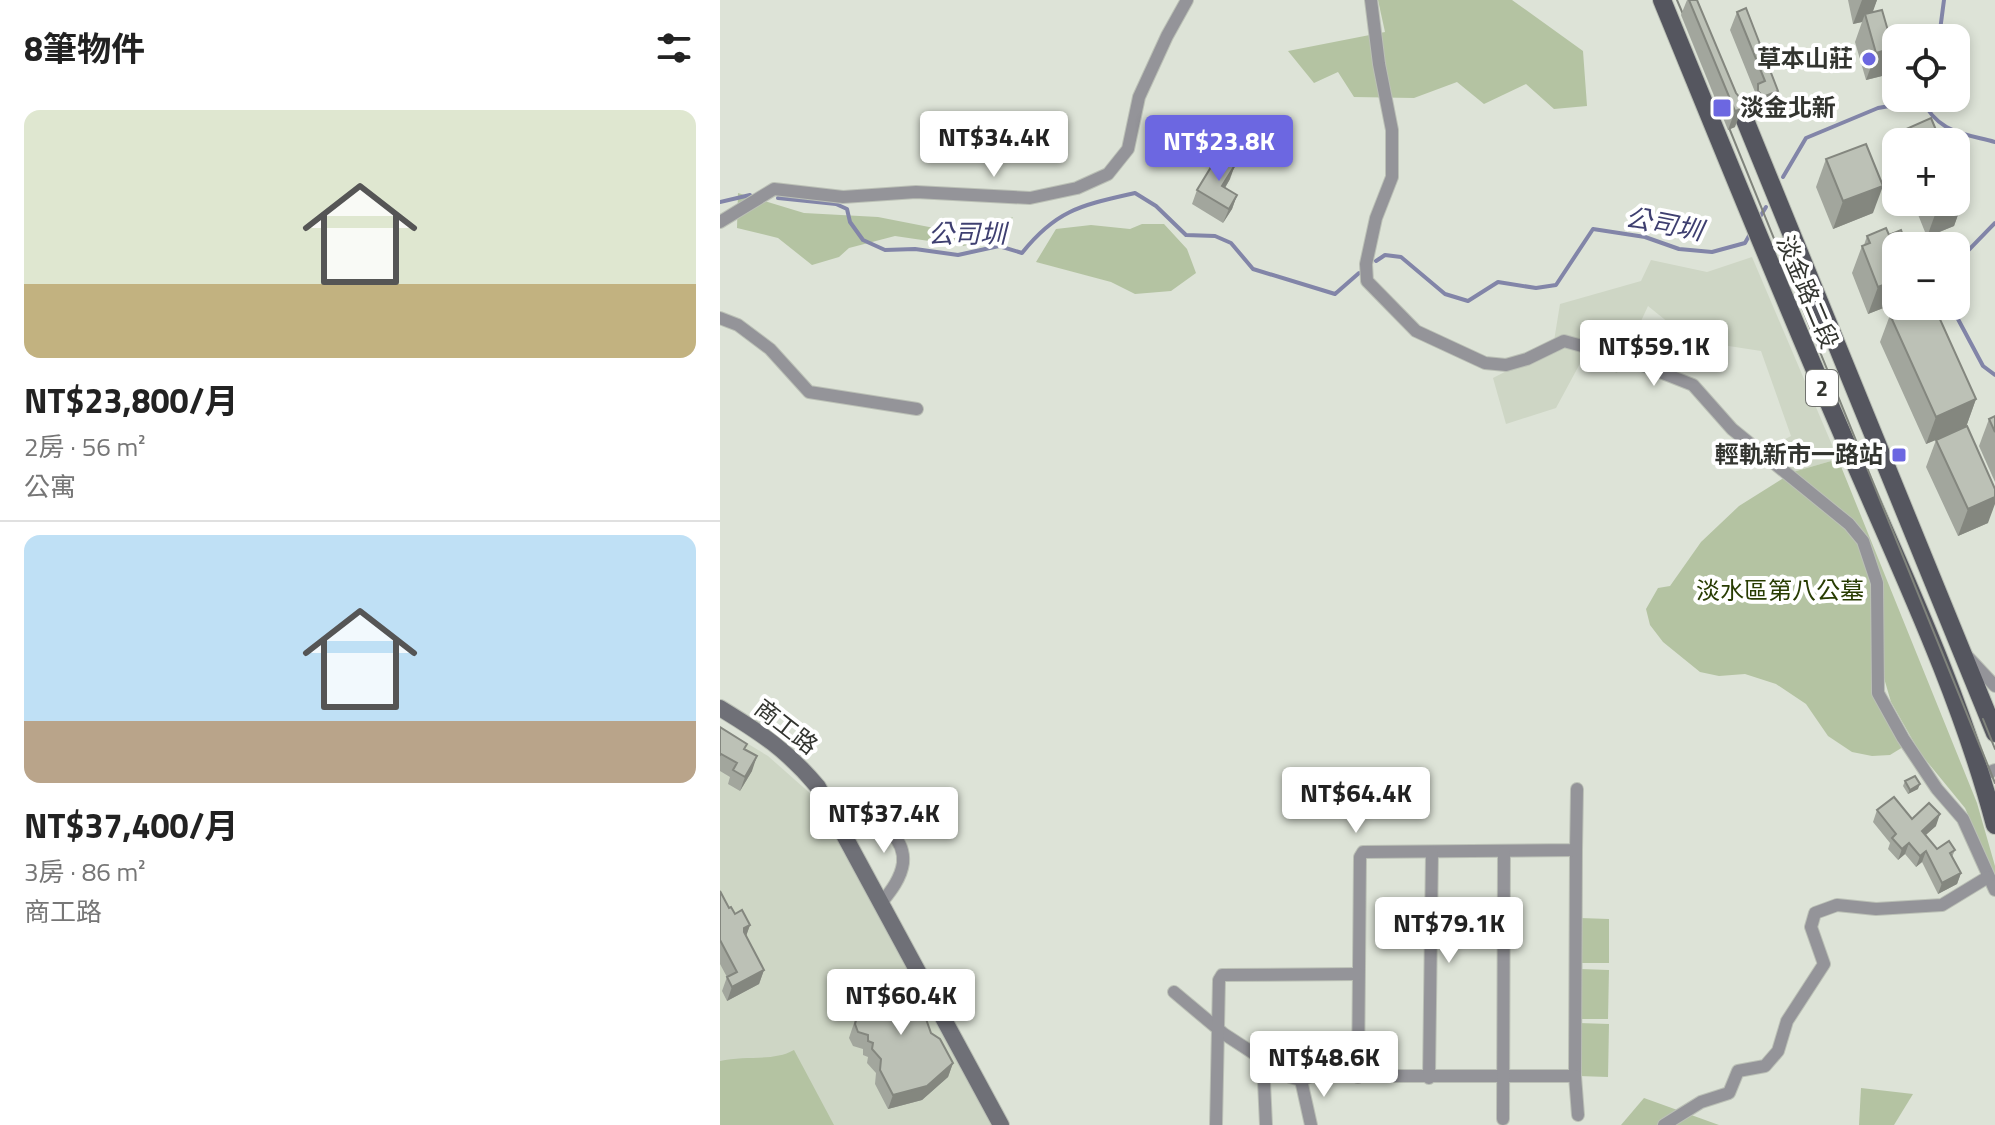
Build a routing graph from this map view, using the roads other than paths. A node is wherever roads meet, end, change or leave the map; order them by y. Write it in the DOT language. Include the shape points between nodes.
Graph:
graph roads {
  1 [pos="1187,0"];
  2 [pos="1371,0"];
  3 [pos="1662,0"];
  4 [pos="1745,120"];
  5 [pos="720,222"];
  6 [pos="720,318"];
  7 [pos="917,409"];
  8 [pos="1958,646"];
  9 [pos="1995,686"];
  10 [pos="720,708"];
  11 [pos="1995,733"];
  12 [pos="1988,773"];
  13 [pos="1577,789"];
  14 [pos="1995,825"];
  15 [pos="844,831"];
  16 [pos="1576,850"];
  17 [pos="1432,852"];
  18 [pos="1504,852"];
  19 [pos="1988,877"];
  20 [pos="1995,890"];
  21 [pos="882,902"];
  22 [pos="1358,974"];
  23 [pos="1174,992"];
  24 [pos="1217,1027"];
  25 [pos="1263,1060"];
  26 [pos="1575,1076"];
  27 [pos="1358,1077"];
  28 [pos="1501,1077"];
  29 [pos="1429,1078"];
  30 [pos="1301,1080"];
  31 [pos="1578,1115"];
  32 [pos="1503,1119"];
  33 [pos="1001,1125"];
  34 [pos="1216,1125"];
  35 [pos="1266,1125"];
  36 [pos="1311,1125"];
  37 [pos="1664,1125"];
  1 -- 5 [label="street" via="1139,97 1128,149 1108,174 1077,188 1030,198 916,192 843,197 774,189"];
  2 -- 19 [label="street" via="1392,130 1392,177 1376,218 1367,281 1416,331 1485,363 1506,365 1564,341 1693,385 1732,429 1849,524 1863,541 1877,583 1878,693 1937,789 1963,819"];
  3 -- 12 [label="main road, 淡金路二段 / 2" via="1786,305"];
  4 -- 8 [label="main road, 淡金路二段 / 2"];
  6 -- 7 [label="street" via="770,349 809,392"];
  8 -- 9 [label="street"];
  8 -- 11 [label="main road, 淡金路二段 / 2"];
  10 -- 15 [label="street, 商工路" via="797,762"];
  12 -- 14 [label="main road, 淡金路二段 / 2"];
  13 -- 16 [label="street"];
  15 -- 21 [label="street, 商工路"];
  15 -- 21 [label="street" via="878,825 900,844 903,862 895,886"];
  16 -- 18 [label="street"];
  16 -- 26 [label="street"];
  17 -- 18 [label="street"];
  17 -- 22 [label="street" via="1361,854"];
  17 -- 29 [label="street"];
  18 -- 28 [label="street"];
  19 -- 20 [label="street"];
  19 -- 37 [label="street" via="1942,905 1837,905 1815,913 1811,927 1824,964 1787,1021 1778,1051 1765,1066 1738,1071 1729,1093 1701,1102"];
  21 -- 33 [label="street, 商工路"];
  22 -- 24 [label="street" via="1227,974 1219,980"];
  22 -- 27 [label="street"];
  23 -- 24 [label="street"];
  24 -- 25 [label="street"];
  24 -- 34 [label="street"];
  25 -- 30 [label="street"];
  25 -- 35 [label="street"];
  26 -- 28 [label="street"];
  26 -- 31 [label="street"];
  27 -- 29 [label="street"];
  27 -- 30 [label="street"];
  28 -- 29 [label="street"];
  28 -- 32 [label="street"];
  30 -- 36 [label="street"];
}
